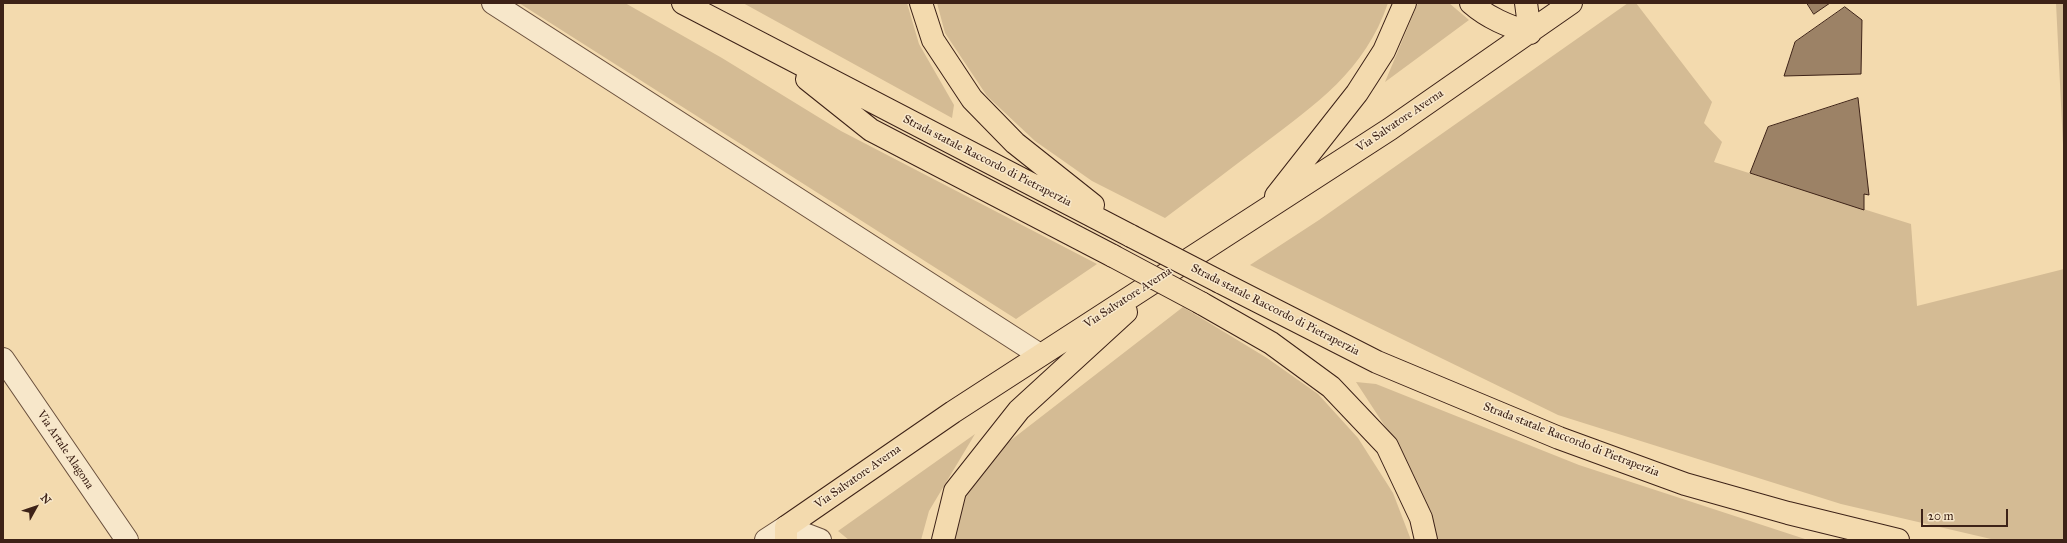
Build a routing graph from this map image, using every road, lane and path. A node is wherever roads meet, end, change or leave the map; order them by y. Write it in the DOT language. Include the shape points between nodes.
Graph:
graph roads {
  1 [pos="493,3"];
  2 [pos="683,3"];
  3 [pos="921,3"];
  4 [pos="1405,3"];
  5 [pos="1472,3"];
  6 [pos="1526,3"];
  7 [pos="1571,3"];
  8 [pos="1530,33"];
  9 [pos="766,46"];
  10 [pos="1265,210"];
  11 [pos="1131,236"];
  12 [pos="1169,272"];
  13 [pos="1040,355"];
  14 [pos="5,364"];
  15 [pos="786,533"];
  16 [pos="127,540"];
  17 [pos="766,540"];
  18 [pos="820,540"];
  19 [pos="943,540"];
  20 [pos="1426,540"];
  21 [pos="1898,540"];
  1 -- 13 [label="street"];
  2 -- 9 [label="main road, Strada statale Raccordo di Pietraperzia"];
  3 -- 11 [label="main road" via="933,40 972,99 1015,143"];
  4 -- 10 [label="main road" via="1384,51 1357,93"];
  5 -- 8 [label="main road" via="1482,12"];
  6 -- 8 [label="main road"];
  7 -- 8 [label="main road, Via Salvatore Averna"];
  8 -- 10 [label="main road, Via Salvatore Averna" via="1390,130"];
  9 -- 11 [label="main road, Strada statale Raccordo di Pietraperzia"];
  9 -- 20 [label="main road, bridge" via="872,130 1202,303 1271,343 1331,387 1387,446 1421,518"];
  10 -- 12 [label="main road, Via Salvatore Averna"];
  11 -- 21 [label="main road, Strada statale Raccordo di Pietraperzia, bridge" via="1377,362 1559,438 1685,484"];
  12 -- 13 [label="main road, Via Salvatore Averna"];
  12 -- 19 [label="main road" via="1020,410 955,491"];
  13 -- 15 [label="main road, Via Salvatore Averna" via="953,412"];
  14 -- 16 [label="street, Via Artale Alagona"];
  15 -- 17 [label="street, Via Salvatore Averna"];
  15 -- 18 [label="street"];
}
